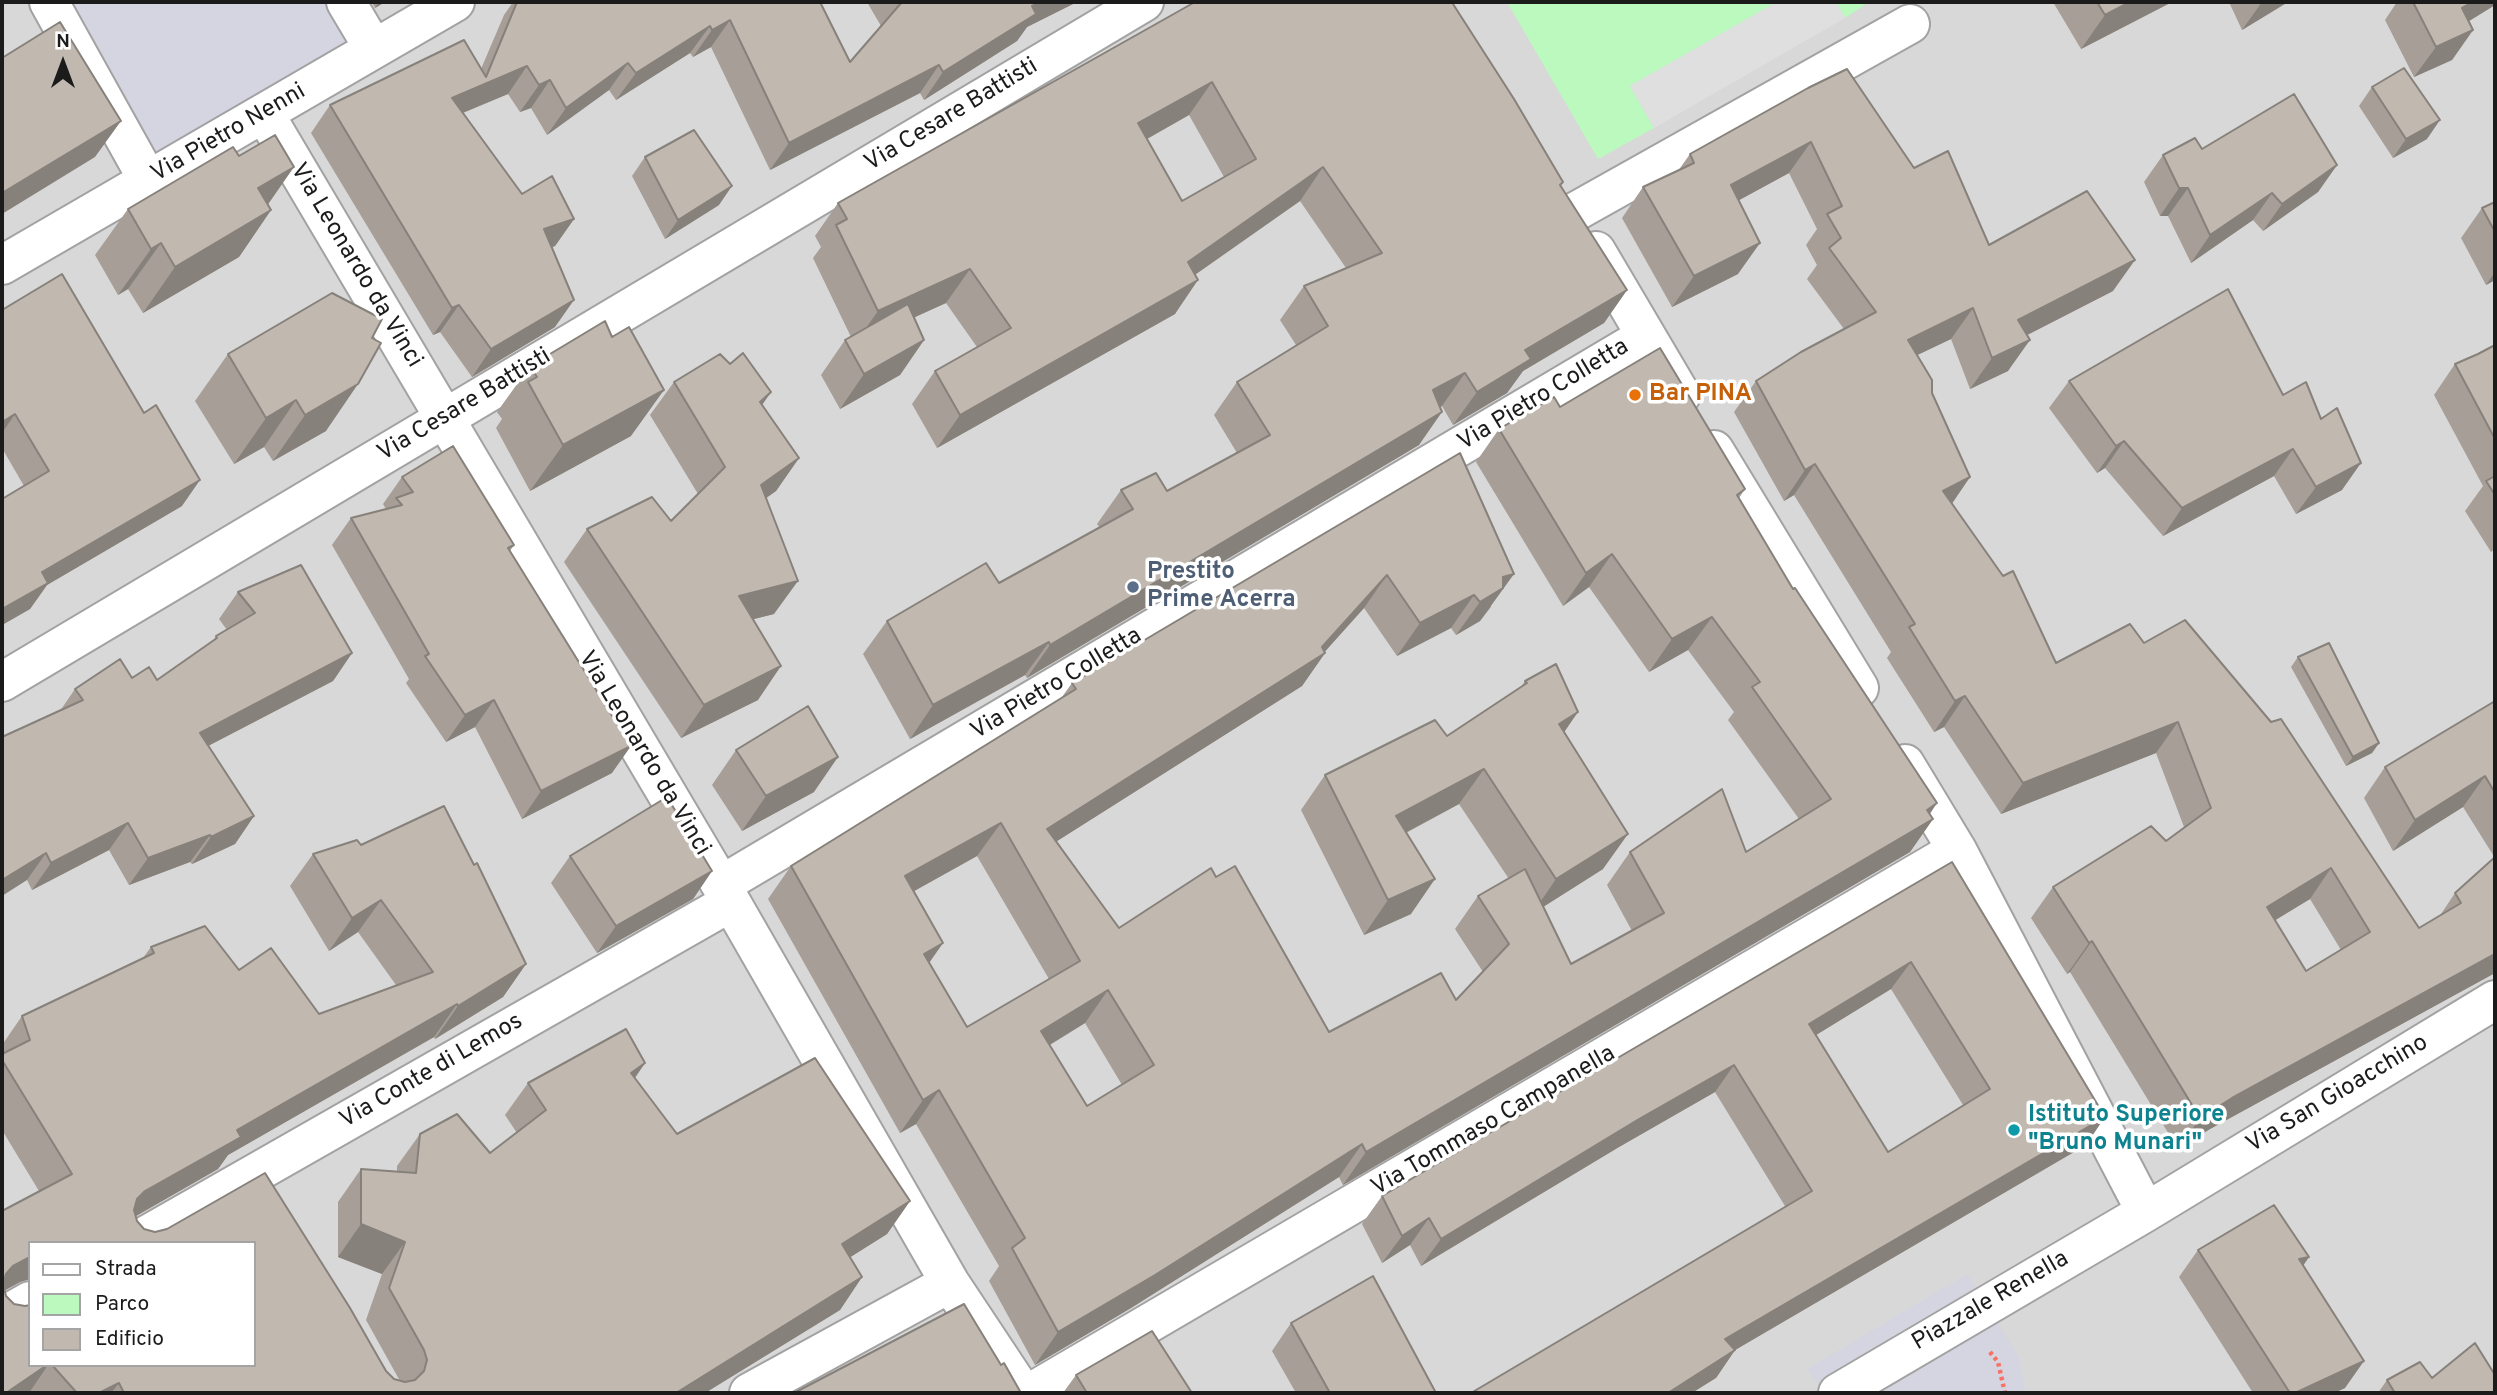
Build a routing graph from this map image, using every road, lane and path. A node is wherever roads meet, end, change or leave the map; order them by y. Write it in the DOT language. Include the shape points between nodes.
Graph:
graph roads {
  1 [pos="49,2"];
  2 [pos="346,2"];
  3 [pos="455,2"];
  4 [pos="1144,2"];
  5 [pos="1910,24"];
  6 [pos="374,49"];
  7 [pos="264,113"];
  8 [pos="148,180"];
  9 [pos="2,265"];
  10 [pos="1646,336"];
  11 [pos="444,418"];
  12 [pos="2,681"];
  13 [pos="1957,850"];
  14 [pos="726,893"];
  15 [pos="2495,1000"];
  16 [pos="258,1172"];
  17 [pos="278,1207"];
  18 [pos="2146,1212"];
  19 [pos="137,1241"];
  20 [pos="950,1283"];
  21 [pos="28,1302"];
  22 [pos="2,1317"];
  23 [pos="749,1393"];
  24 [pos="1023,1393"];
  25 [pos="1030,1393"];
  26 [pos="1838,1393"];
  1 -- 8 [label="street"];
  2 -- 6 [label="street"];
  3 -- 6 [label="street, Via Pietro Nenni"];
  4 -- 11 [label="street, Via Cesare Battisti"];
  5 -- 10 [label="street" via="1566,201"];
  6 -- 7 [label="street, Via Pietro Nenni"];
  7 -- 8 [label="street, Via Pietro Nenni"];
  7 -- 11 [label="street, Via Leonardo da Vinci"];
  8 -- 9 [label="street, Via Pietro Nenni"];
  10 -- 13 [label="street"];
  10 -- 14 [label="street, Via Pietro Colletta"];
  11 -- 12 [label="street, Via Cesare Battisti"];
  11 -- 14 [label="street, Via Leonardo da Vinci"];
  13 -- 18 [label="street"];
  13 -- 25 [label="street, Via Tommaso Campanella"];
  14 -- 16 [label="street, Via Conte di Lemos"];
  14 -- 20 [label="street, Via Leonardo da Vinci"];
  15 -- 18 [label="street, Via San Gioacchino"];
  16 -- 17 [label="street"];
  16 -- 19 [label="street, Via Conte di Lemos"];
  18 -- 26 [label="street, Piazzale Renella"];
  20 -- 23 [label="street"];
  20 -- 24 [label="street, Via Leonardo da Vinci"];
  21 -- 22 [label="street"];
}
